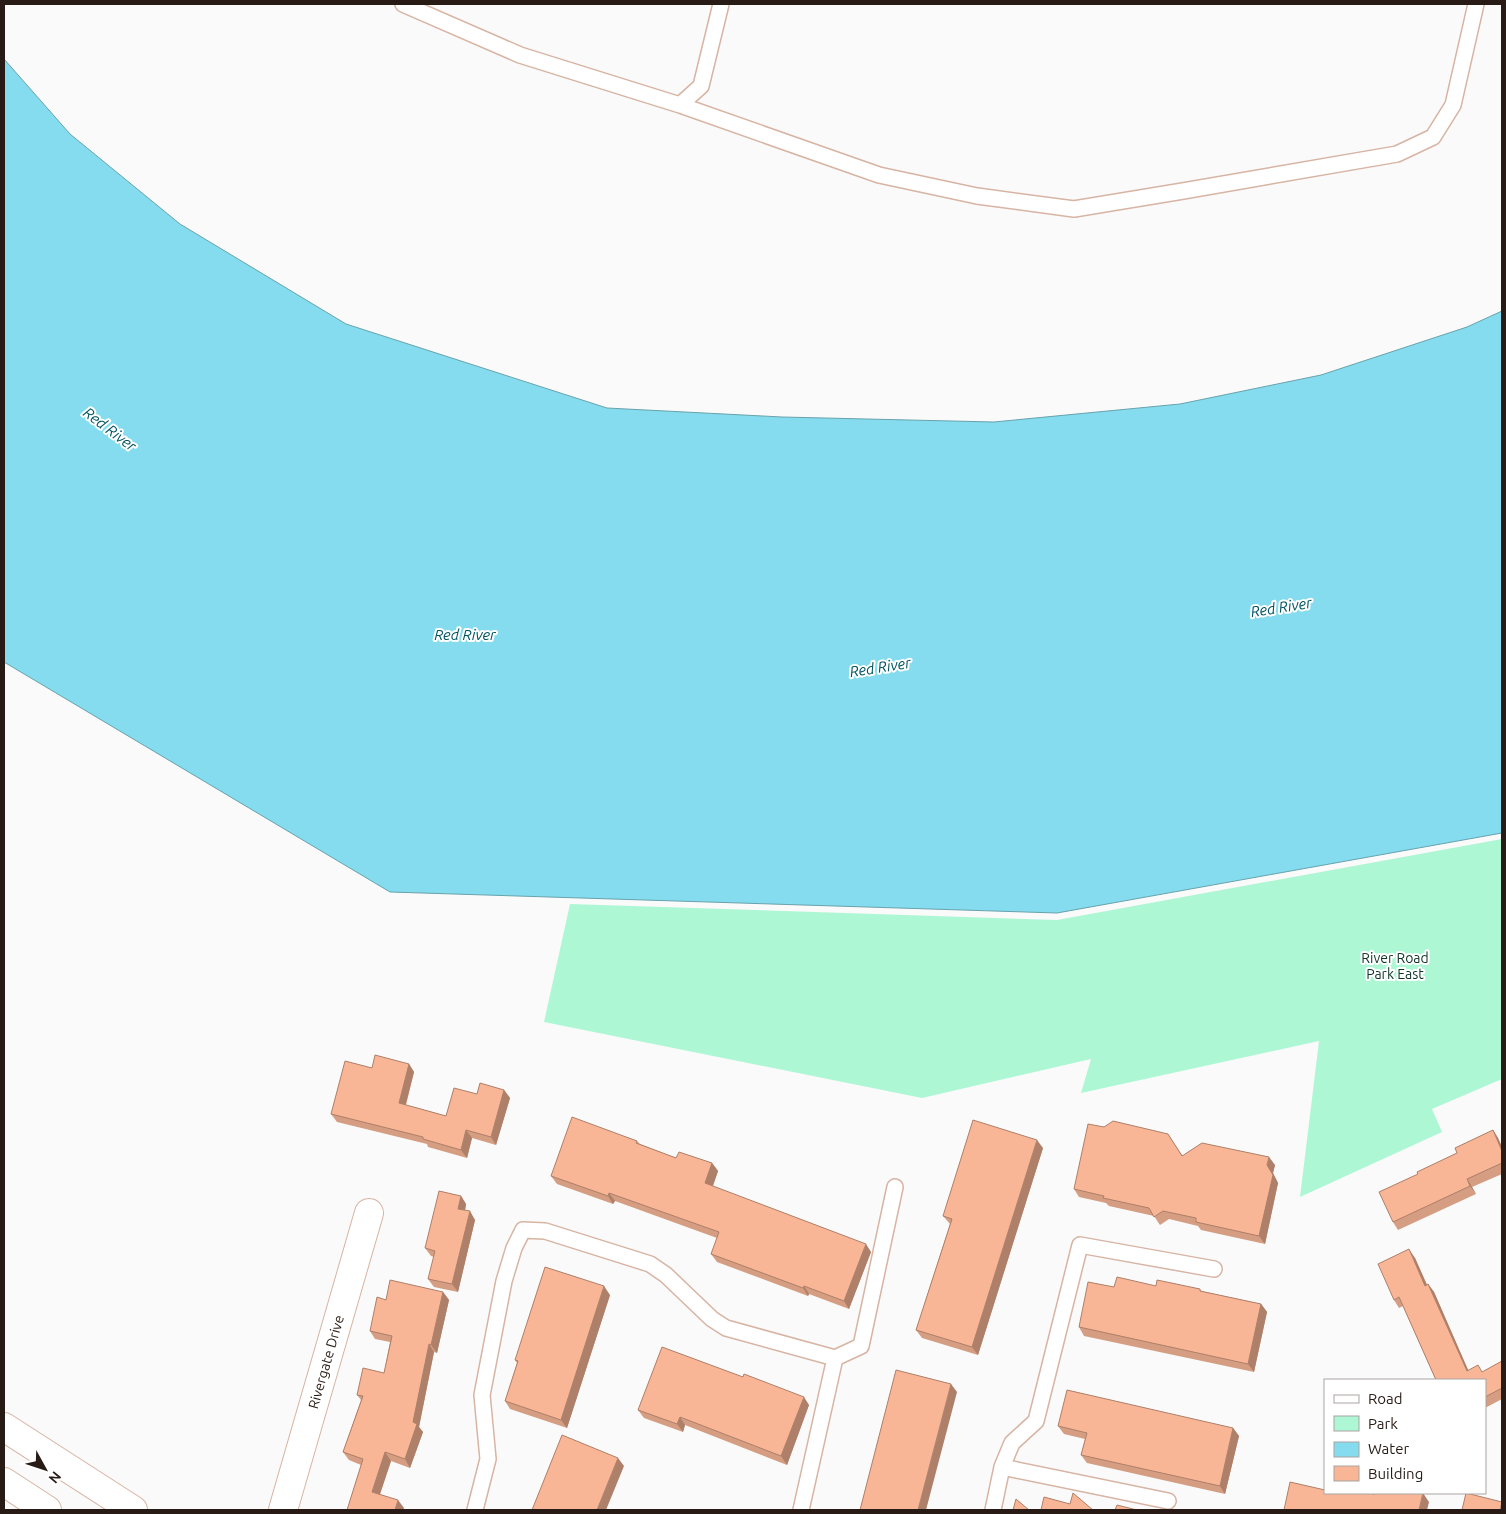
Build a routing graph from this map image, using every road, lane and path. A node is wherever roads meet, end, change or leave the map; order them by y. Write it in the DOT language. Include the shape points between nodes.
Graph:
graph roads {
  1 [pos="402,4"];
  2 [pos="720,4"];
  3 [pos="1476,4"];
  4 [pos="680,105"];
  5 [pos="895,1187"];
  6 [pos="369,1213"];
  7 [pos="1214,1269"];
  8 [pos="835,1358"];
  9 [pos="4,1427"];
  10 [pos="1002,1467"];
  11 [pos="4,1482"];
  12 [pos="1168,1501"];
  13 [pos="47,1510"];
  14 [pos="133,1510"];
  15 [pos="283,1510"];
  16 [pos="475,1510"];
  17 [pos="801,1510"];
  18 [pos="993,1510"];
  1 -- 4 [label="lane" via="520,55"];
  2 -- 4 [label="lane" via="702,86"];
  3 -- 4 [label="lane" via="1453,105 1433,137 1397,154 1074,209 977,196 879,175"];
  5 -- 8 [label="lane" via="861,1346"];
  6 -- 15 [label="street, Rivergate Drive"];
  7 -- 10 [label="lane" via="1080,1245 1036,1421 1012,1443"];
  8 -- 16 [label="lane" via="726,1328 650,1264 545,1230 523,1230 504,1281 482,1395 488,1459"];
  8 -- 17 [label="lane"];
  9 -- 14 [label="street"];
  10 -- 12 [label="lane"];
  10 -- 18 [label="lane"];
  11 -- 13 [label="street"];
}
